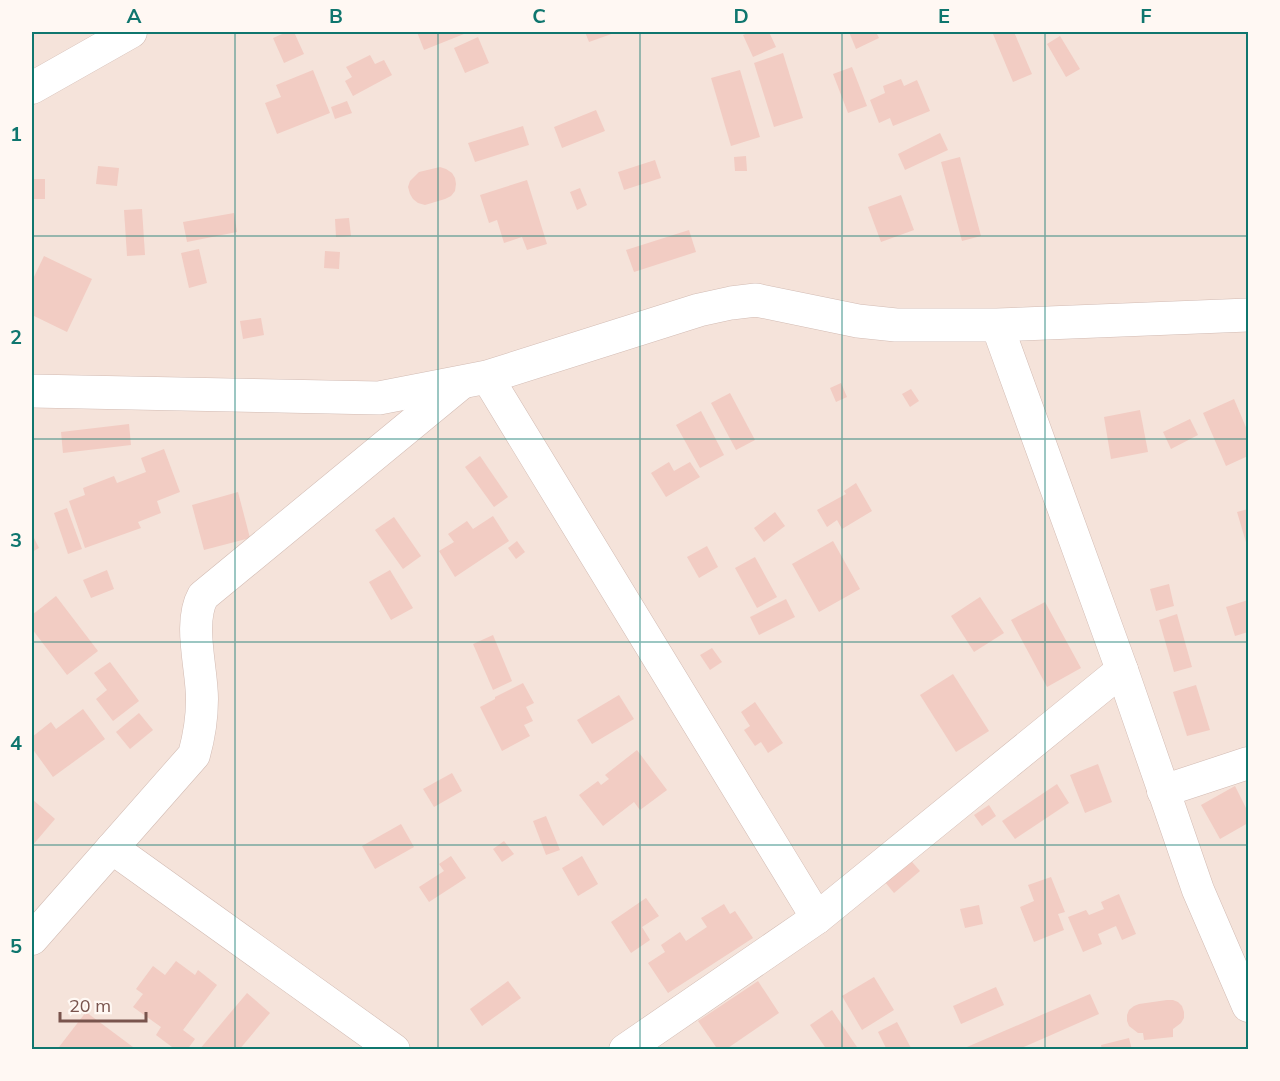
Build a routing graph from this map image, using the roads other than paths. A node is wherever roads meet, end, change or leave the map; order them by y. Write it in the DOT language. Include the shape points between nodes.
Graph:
graph roads {
  1 [pos="131,32"];
  2 [pos="32,88"];
  3 [pos="1248,315"];
  4 [pos="997,325"];
  5 [pos="475,380"];
  6 [pos="32,391"];
  7 [pos="1122,670"];
  8 [pos="1248,763"];
  9 [pos="1163,791"];
  10 [pos="112,848"];
  11 [pos="817,918"];
  12 [pos="32,939"];
  13 [pos="1248,1006"];
  14 [pos="394,1050"];
  15 [pos="625,1050"];
  1 -- 2 [label="street"];
  3 -- 4 [label="street"];
  4 -- 5 [label="street" via="896,325 756,300 699,310"];
  4 -- 7 [label="street"];
  5 -- 6 [label="street" via="380,398"];
  5 -- 10 [label="street" via="203,596 196,620 202,699 194,755"];
  5 -- 11 [label="street"];
  7 -- 9 [label="street"];
  7 -- 11 [label="street"];
  8 -- 9 [label="street"];
  9 -- 13 [label="street" via="1198,890"];
  10 -- 12 [label="street"];
  10 -- 14 [label="street"];
  11 -- 15 [label="street"];
}
